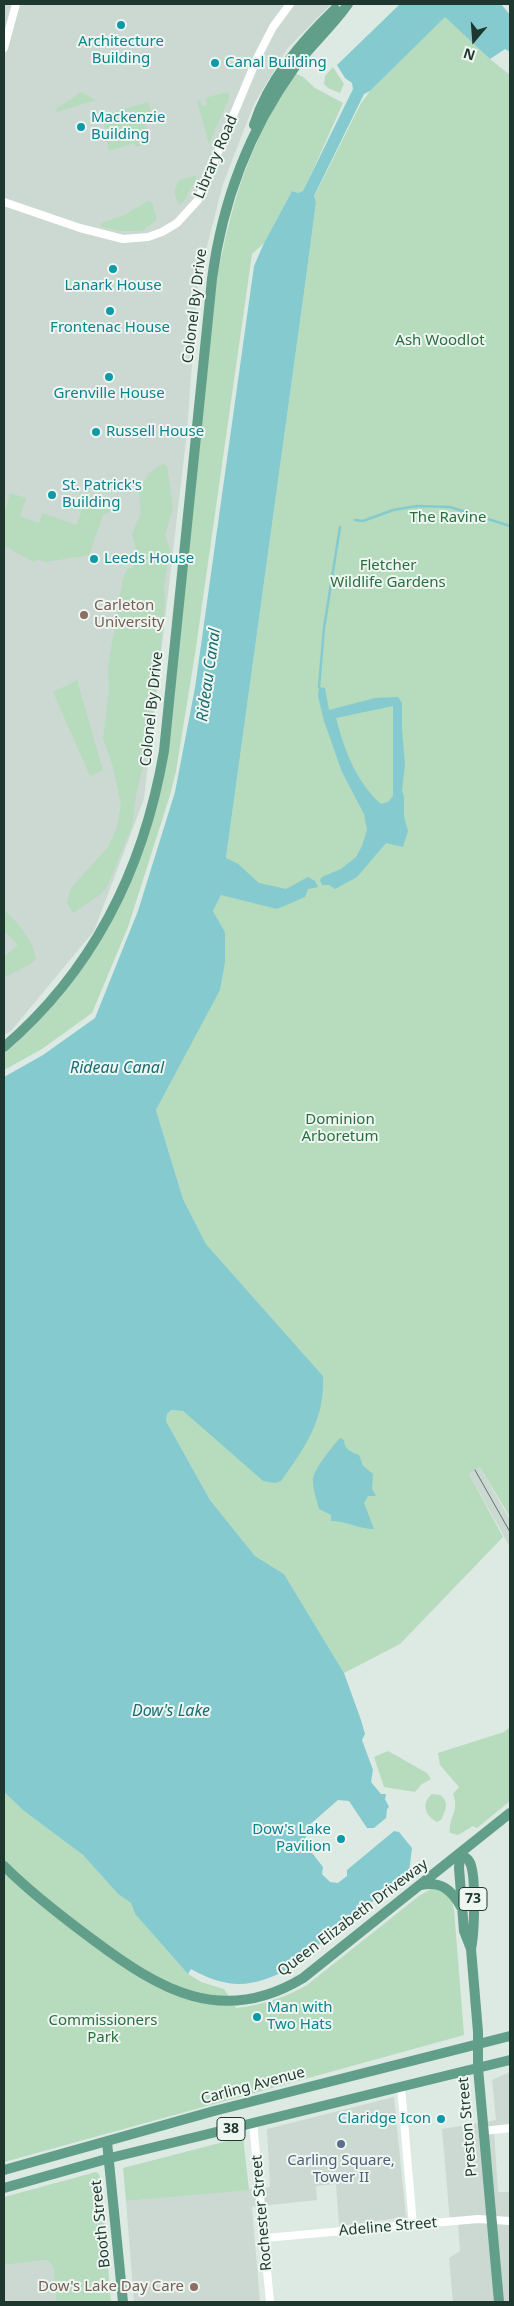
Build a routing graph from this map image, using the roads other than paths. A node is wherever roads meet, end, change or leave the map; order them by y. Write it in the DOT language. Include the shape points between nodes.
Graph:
graph roads {
  1 [pos="16,4"];
  2 [pos="290,4"];
  3 [pos="342,4"];
  4 [pos="348,4"];
  5 [pos="4,48"];
  6 [pos="246,152"];
  7 [pos="4,202"];
  8 [pos="4,1047"];
  9 [pos="510,1813"];
  10 [pos="460,1854"];
  11 [pos="4,1866"];
  12 [pos="420,1886"];
  13 [pos="462,1910"];
  14 [pos="471,1949"];
  15 [pos="510,2036"];
  16 [pos="479,2044"];
  17 [pos="510,2060"];
  18 [pos="478,2068"];
  19 [pos="401,2087"];
  20 [pos="253,2123"];
  21 [pos="510,2128"];
  22 [pos="484,2131"];
  23 [pos="107,2142"];
  24 [pos="110,2158"];
  25 [pos="4,2170"];
  26 [pos="4,2188"];
  27 [pos="492,2220"];
  28 [pos="510,2221"];
  29 [pos="413,2225"];
  30 [pos="265,2238"];
  31 [pos="123,2302"];
  32 [pos="270,2302"];
  33 [pos="499,2302"];
  1 -- 5 [label="street"];
  2 -- 7 [label="street, Library Road" via="258,56 198,200 178,223 148,238 124,239"];
  3 -- 6 [label="main road, Colonel By Drive" via="311,33 275,81 257,117"];
  4 -- 6 [label="main road, Colonel By Drive" via="291,73"];
  6 -- 8 [label="main road, Colonel By Drive" via="224,215 212,273 166,734 153,806 128,879 95,943 51,1001"];
  9 -- 10 [label="main road, Queen Elizabeth Driveway"];
  10 -- 12 [label="main road, Queen Elizabeth Driveway"];
  10 -- 13 [label="main road, Preston Street / 73"];
  10 -- 14 [label="main road, Preston Street / 73" via="470,1861 472,1871 474,1931"];
  11 -- 12 [label="main road, Queen Elizabeth Driveway" via="52,1910 136,1970 176,1992 213,2002 244,2001 287,1988 324,1963"];
  12 -- 13 [label="main road" via="445,1887 452,1892"];
  13 -- 14 [label="main road, Preston Street / 73" via="464,1931"];
  14 -- 16 [label="main road, Preston Street / 73"];
  15 -- 16 [label="main road, Carling Avenue / 38"];
  16 -- 18 [label="main road, Preston Street / 73"];
  16 -- 23 [label="main road, Carling Avenue / 38" via="214,2111"];
  17 -- 18 [label="main road, 38"];
  18 -- 19 [label="main road, 38"];
  18 -- 22 [label="main road, Preston Street / 73"];
  19 -- 20 [label="main road, 38"];
  19 -- 29 [label="street"];
  20 -- 24 [label="main road, 38"];
  20 -- 30 [label="street, Rochester Street"];
  21 -- 22 [label="street"];
  22 -- 27 [label="main road, Preston Street / 73"];
  23 -- 24 [label="main road, Booth Street"];
  23 -- 25 [label="main road, Carling Avenue / 38"];
  24 -- 26 [label="main road, 38"];
  24 -- 31 [label="main road, Booth Street"];
  27 -- 28 [label="street, Adeline Street"];
  27 -- 29 [label="street, Adeline Street"];
  27 -- 33 [label="main road, Preston Street / 73"];
  29 -- 30 [label="street, Adeline Street"];
  30 -- 32 [label="street, Rochester Street"];
}
